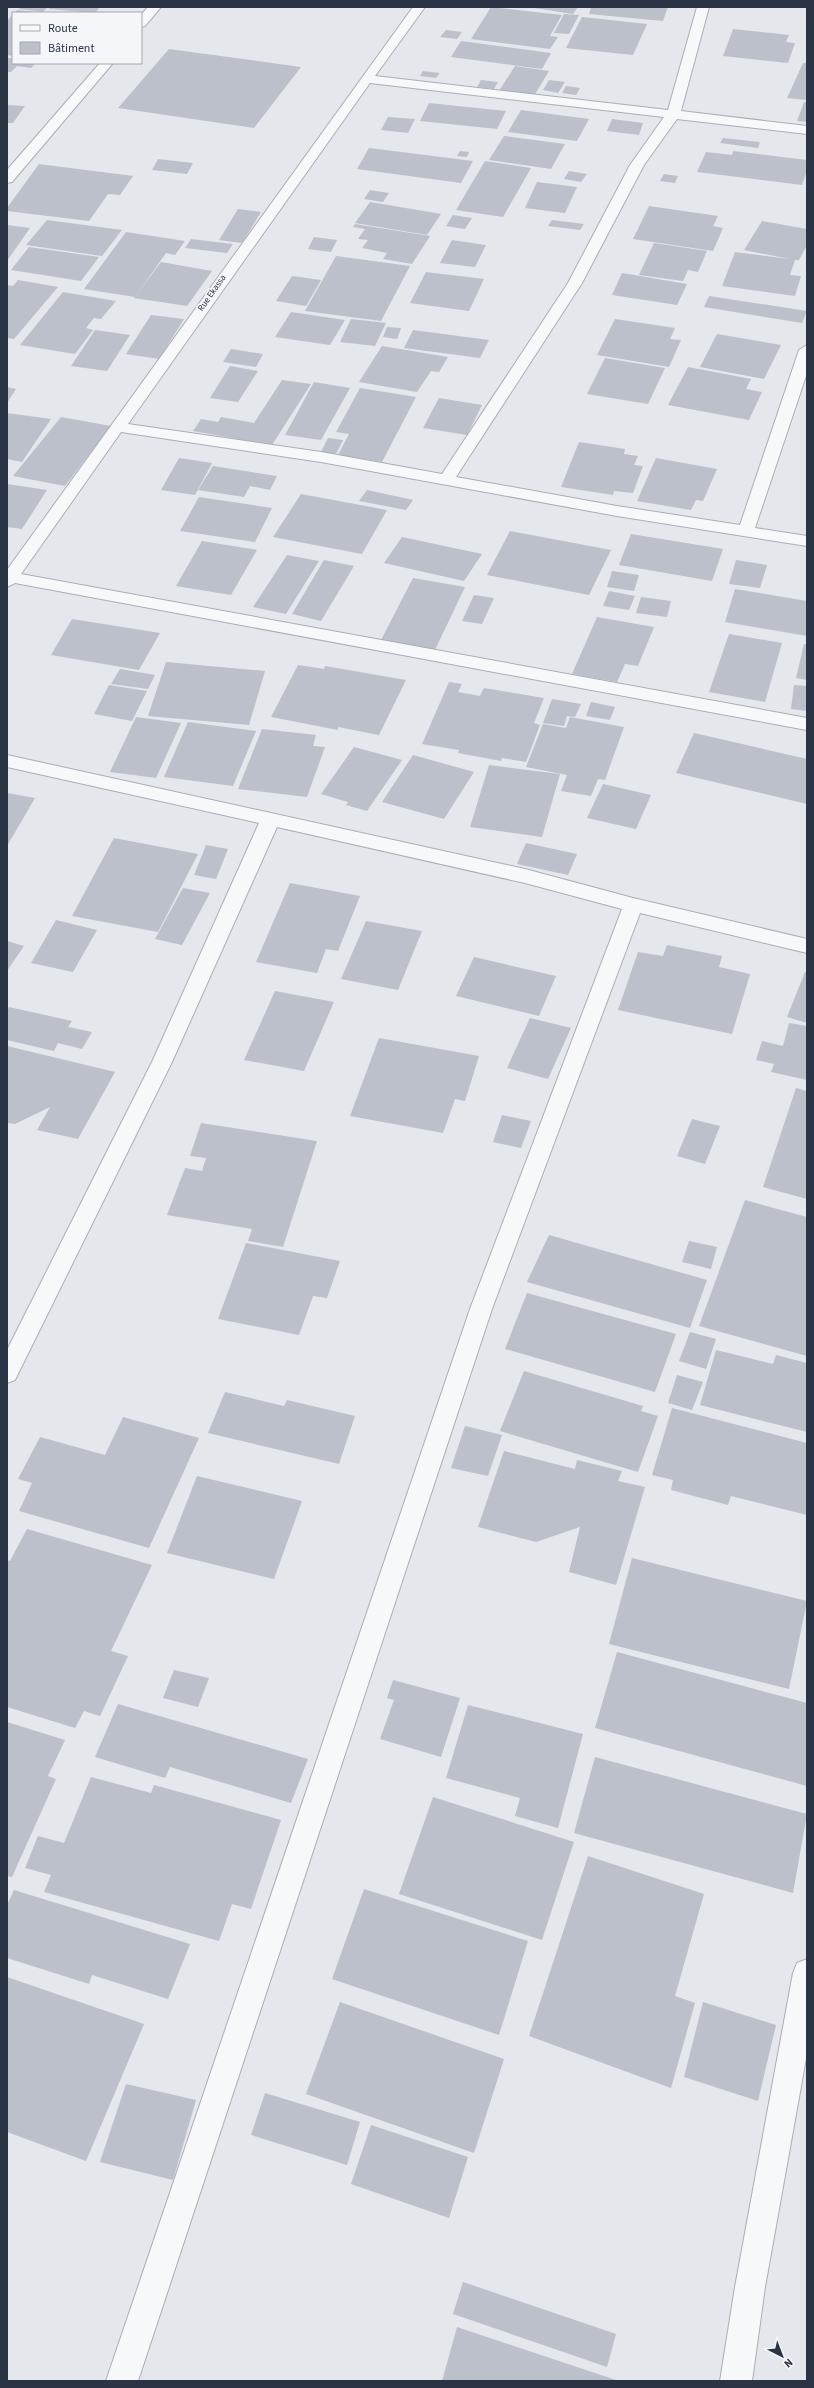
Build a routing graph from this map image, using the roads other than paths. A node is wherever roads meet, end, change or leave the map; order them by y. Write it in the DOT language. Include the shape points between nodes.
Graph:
graph roads {
  1 [pos="155,7"];
  2 [pos="420,7"];
  3 [pos="703,7"];
  4 [pos="142,22"];
  5 [pos="105,64"];
  6 [pos="366,79"];
  7 [pos="672,115"];
  8 [pos="807,130"];
  9 [pos="7,179"];
  10 [pos="807,350"];
  11 [pos="118,427"];
  12 [pos="447,479"];
  13 [pos="746,532"];
  14 [pos="807,541"];
  15 [pos="9,579"];
  16 [pos="807,724"];
  17 [pos="7,762"];
  18 [pos="270,821"];
  19 [pos="633,904"];
  20 [pos="807,946"];
  21 [pos="7,1373"];
  22 [pos="807,1974"];
  23 [pos="122,2381"];
  24 [pos="736,2381"];
  1 -- 4 [label="street"];
  2 -- 6 [label="street, Rue Ekassa"];
  3 -- 7 [label="street"];
  5 -- 9 [label="street"];
  6 -- 7 [label="street"];
  6 -- 11 [label="street, Rue Ekassa"];
  7 -- 8 [label="street"];
  7 -- 12 [label="street" via="637,165 575,283"];
  10 -- 13 [label="street"];
  11 -- 12 [label="street"];
  11 -- 15 [label="street, Rue Ekassa"];
  12 -- 13 [label="street" via="617,512"];
  13 -- 14 [label="street"];
  15 -- 16 [label="street" via="540,673"];
  17 -- 18 [label="street"];
  18 -- 19 [label="street" via="389,844"];
  18 -- 21 [label="street" via="162,1062"];
  19 -- 20 [label="street"];
  19 -- 23 [label="street" via="481,1309"];
  22 -- 24 [label="street" via="750,2287"];
}
